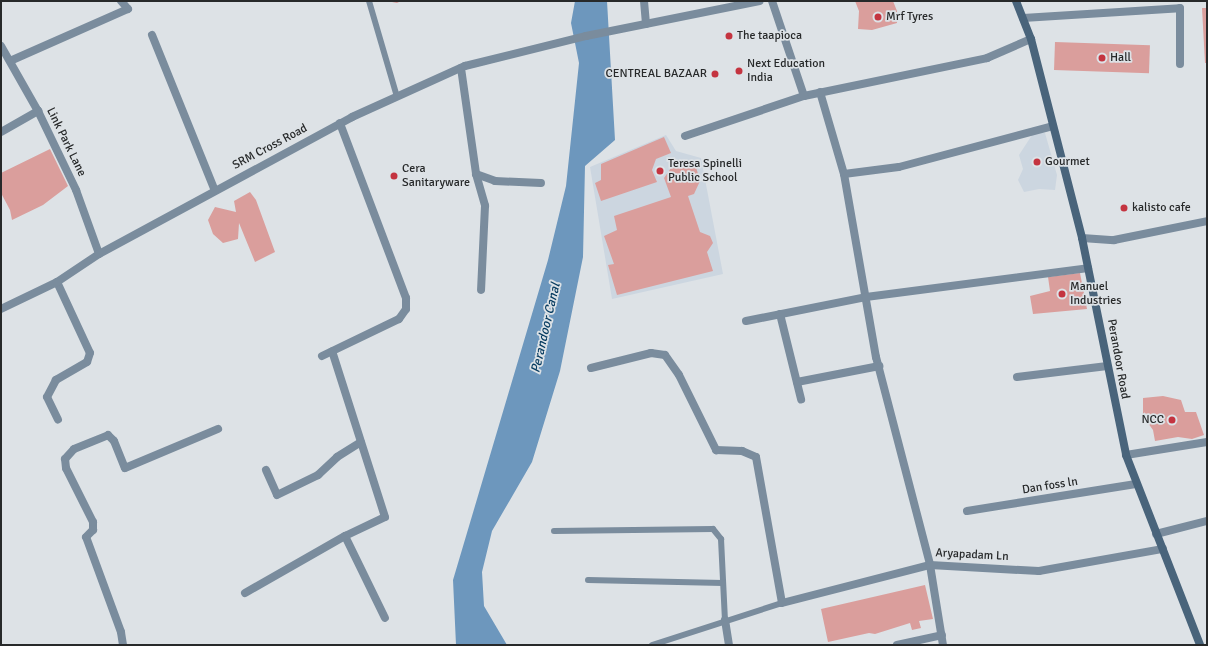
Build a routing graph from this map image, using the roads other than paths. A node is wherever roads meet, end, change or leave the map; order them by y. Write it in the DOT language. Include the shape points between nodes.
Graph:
graph roads {
  1 [pos="121,1"];
  2 [pos="369,1"];
  3 [pos="644,1"];
  4 [pos="759,1"];
  5 [pos="772,1"];
  6 [pos="1016,1"];
  7 [pos="1023,18"];
  8 [pos="646,24"];
  9 [pos="152,35"];
  10 [pos="1031,39"];
  11 [pos="1,46"];
  12 [pos="10,62"];
  13 [pos="1180,64"];
  14 [pos="461,68"];
  15 [pos="820,92"];
  16 [pos="804,96"];
  17 [pos="397,97"];
  18 [pos="38,112"];
  19 [pos="340,123"];
  20 [pos="1053,126"];
  21 [pos="1,132"];
  22 [pos="685,136"];
  23 [pos="476,174"];
  24 [pos="844,174"];
  25 [pos="542,183"];
  26 [pos="215,191"];
  27 [pos="1207,221"];
  28 [pos="1082,238"];
  29 [pos="99,254"];
  30 [pos="1088,268"];
  31 [pos="57,282"];
  32 [pos="481,290"];
  33 [pos="866,297"];
  34 [pos="1,310"];
  35 [pos="780,314"];
  36 [pos="746,321"];
  37 [pos="332,351"];
  38 [pos="322,356"];
  39 [pos="879,366"];
  40 [pos="1107,366"];
  41 [pos="592,368"];
  42 [pos="1017,377"];
  43 [pos="797,382"];
  44 [pos="801,399"];
  45 [pos="58,420"];
  46 [pos="218,429"];
  47 [pos="361,442"];
  48 [pos="1207,442"];
  49 [pos="1126,455"];
  50 [pos="266,470"];
  51 [pos="1136,484"];
  52 [pos="966,511"];
  53 [pos="1207,521"];
  54 [pos="554,531"];
  55 [pos="1156,534"];
  56 [pos="345,536"];
  57 [pos="1163,549"];
  58 [pos="930,565"];
  59 [pos="588,580"];
  60 [pos="723,583"];
  61 [pos="245,593"];
  62 [pos="782,603"];
  63 [pos="385,618"];
  64 [pos="725,620"];
  65 [pos="942,635"];
  66 [pos="123,645"];
  67 [pos="652,645"];
  68 [pos="729,645"];
  69 [pos="897,645"];
  70 [pos="944,645"];
  71 [pos="1200,645"];
  1 -- 12 [label="street" via="128,9"];
  2 -- 17 [label="lane"];
  3 -- 8 [label="street"];
  4 -- 8 [label="street, SRM Cross Road"];
  5 -- 16 [label="street"];
  6 -- 7 [label="main road, Perandoor Road"];
  7 -- 10 [label="main road, Perandoor Road"];
  7 -- 13 [label="street" via="1180,8"];
  8 -- 14 [label="street, SRM Cross Road" via="612,30"];
  9 -- 26 [label="street"];
  10 -- 15 [label="street" via="987,58"];
  10 -- 20 [label="main road, Perandoor Road"];
  11 -- 12 [label="street, Link Park Lane"];
  12 -- 18 [label="street, Link Park Lane"];
  14 -- 17 [label="street, SRM Cross Road"];
  14 -- 23 [label="street"];
  15 -- 16 [label="street"];
  15 -- 24 [label="street"];
  16 -- 22 [label="street"];
  17 -- 19 [label="street, SRM Cross Road"];
  18 -- 21 [label="street"];
  18 -- 29 [label="street, Link Park Lane" via="76,190"];
  19 -- 26 [label="street, SRM Cross Road"];
  19 -- 37 [label="street" via="406,298 406,309 399,319"];
  20 -- 24 [label="street" via="899,167"];
  20 -- 28 [label="main road, Perandoor Road"];
  23 -- 25 [label="street" via="495,181"];
  23 -- 32 [label="street" via="485,206"];
  24 -- 33 [label="street"];
  26 -- 29 [label="street, SRM Cross Road"];
  27 -- 28 [label="street" via="1114,240"];
  28 -- 30 [label="main road, Perandoor Road"];
  29 -- 31 [label="street, SRM Cross Road"];
  30 -- 33 [label="street"];
  30 -- 40 [label="main road, Perandoor Road"];
  31 -- 34 [label="street, SRM Cross Road"];
  31 -- 45 [label="street" via="90,353 87,362 56,380 47,397"];
  33 -- 35 [label="street"];
  33 -- 39 [label="street"];
  35 -- 36 [label="street"];
  35 -- 43 [label="street"];
  37 -- 38 [label="street"];
  37 -- 47 [label="street"];
  39 -- 43 [label="street"];
  39 -- 58 [label="street"];
  40 -- 42 [label="street"];
  40 -- 49 [label="main road, Perandoor Road"];
  41 -- 62 [label="street" via="651,352 665,355 716,450 742,451 756,457"];
  43 -- 44 [label="street"];
  46 -- 66 [label="street" via="125,468 114,441 108,435 74,449 65,459 66,468 93,522 93,530 86,537 119,625"];
  47 -- 50 [label="street" via="337,457 318,475 277,495"];
  47 -- 56 [label="street" via="385,517"];
  48 -- 49 [label="street"];
  49 -- 51 [label="main road, Perandoor Road"];
  51 -- 52 [label="street, Dan foss ln"];
  51 -- 55 [label="main road, Perandoor Road"];
  53 -- 55 [label="street"];
  54 -- 60 [label="lane" via="713,529 720,539"];
  55 -- 57 [label="main road, Perandoor Road"];
  56 -- 61 [label="street"];
  56 -- 63 [label="street"];
  57 -- 58 [label="street, Aryapadam Ln" via="1039,570"];
  57 -- 71 [label="main road, Perandoor Road"];
  58 -- 62 [label="street, Aryapadam Ln"];
  58 -- 65 [label="street"];
  59 -- 60 [label="lane"];
  60 -- 64 [label="lane"];
  62 -- 64 [label="lane"];
  64 -- 67 [label="lane"];
  64 -- 68 [label="street"];
  65 -- 69 [label="street"];
  65 -- 70 [label="street"];
}
